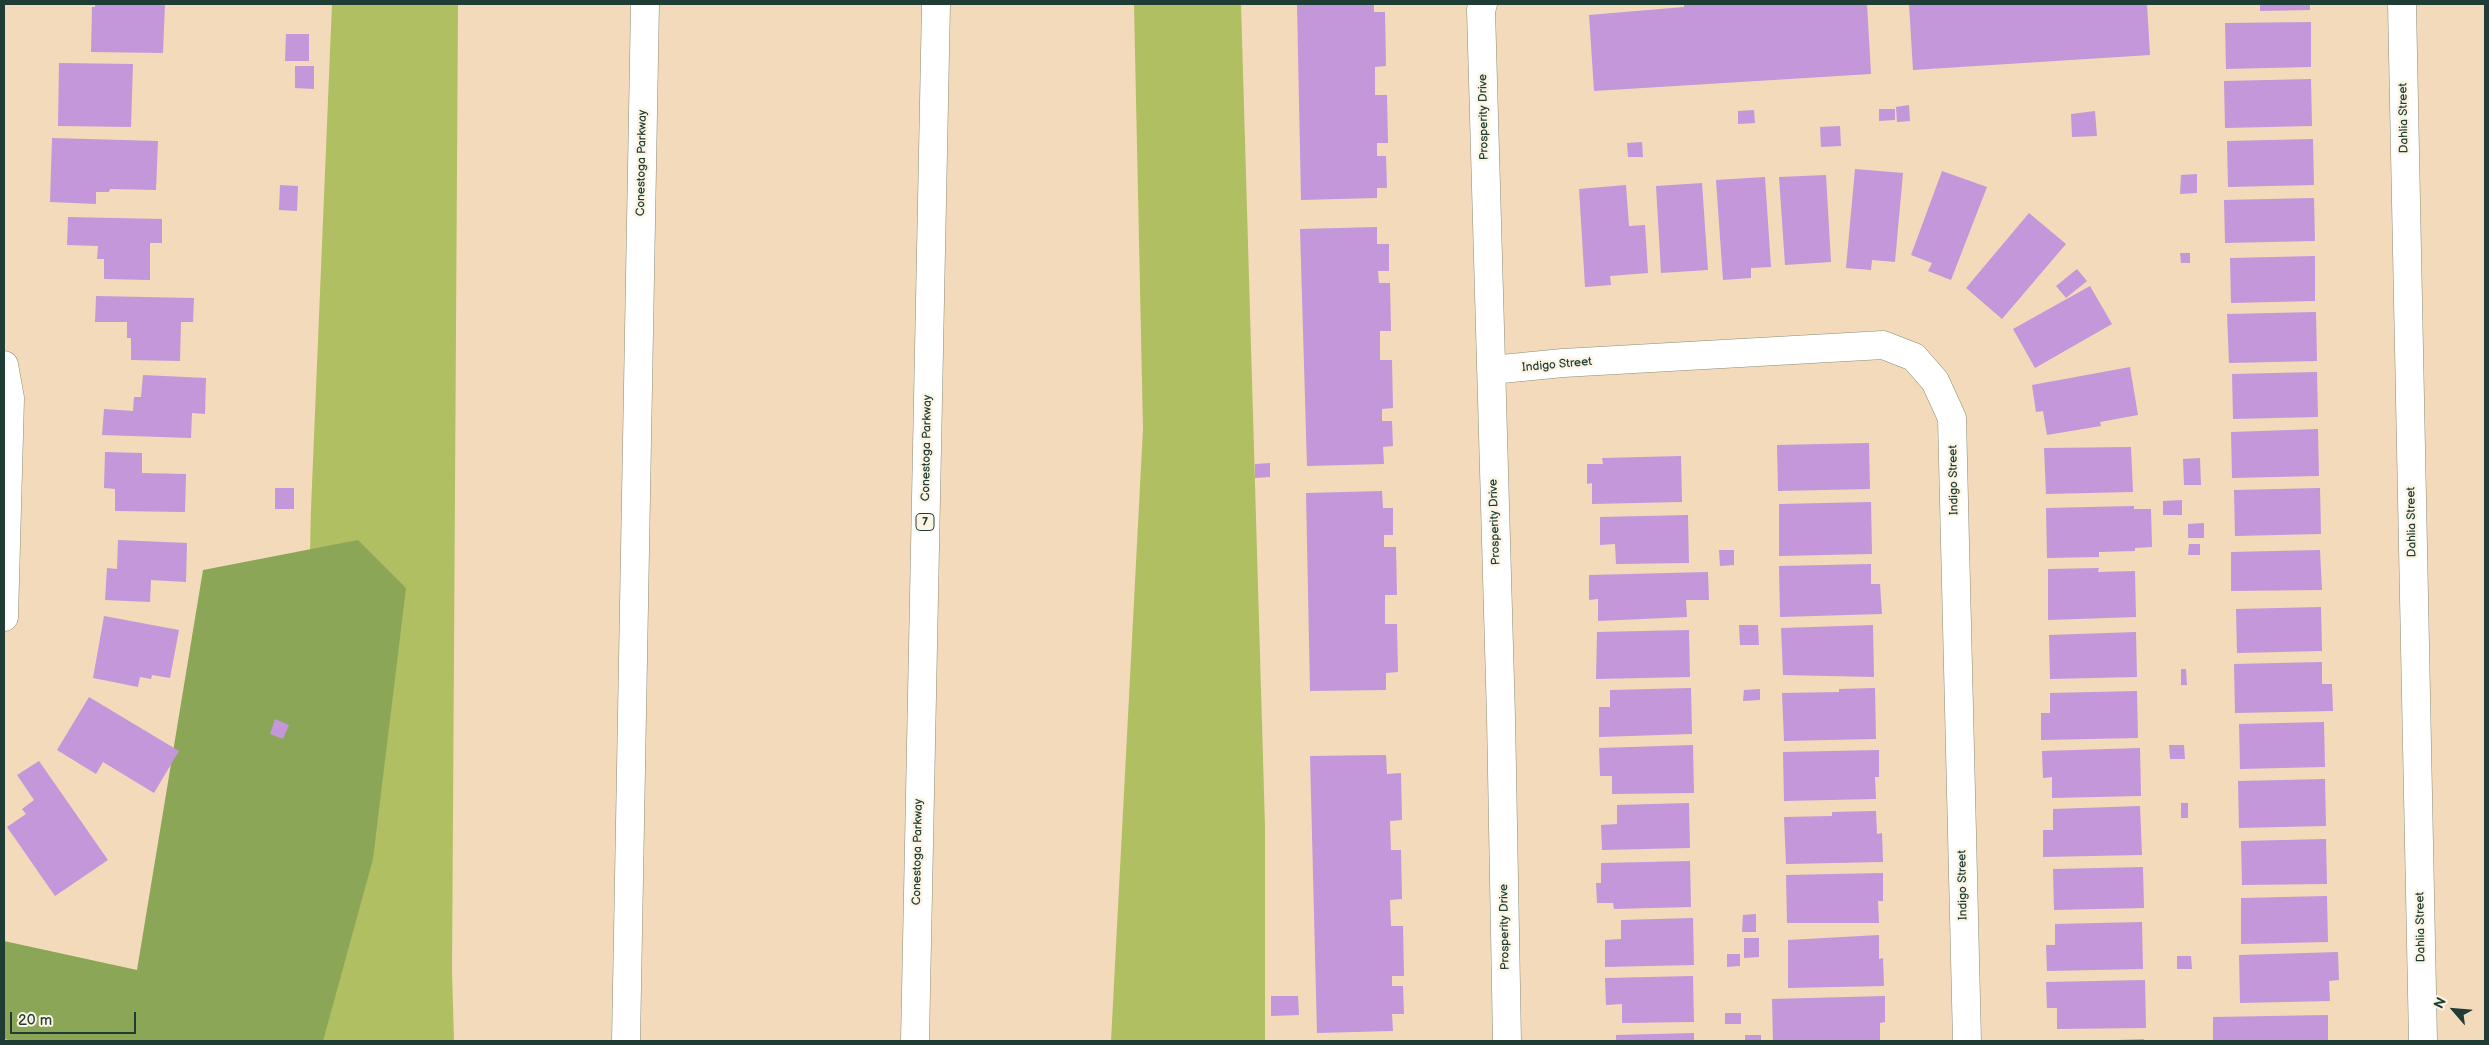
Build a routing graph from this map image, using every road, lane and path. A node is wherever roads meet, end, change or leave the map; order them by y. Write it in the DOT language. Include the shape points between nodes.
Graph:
graph roads {
  1 [pos="645,4"];
  2 [pos="936,4"];
  3 [pos="1483,4"];
  4 [pos="2402,4"];
  5 [pos="4,365"];
  6 [pos="1491,370"];
  7 [pos="4,617"];
  8 [pos="626,1041"];
  9 [pos="915,1041"];
  10 [pos="1507,1041"];
  11 [pos="1966,1041"];
  12 [pos="2423,1041"];
  1 -- 8 [label="main road, Conestoga Parkway"];
  2 -- 9 [label="main road, Conestoga Parkway / 7"];
  3 -- 6 [label="main road, Prosperity Drive"];
  4 -- 12 [label="main road, Dahlia Street"];
  5 -- 7 [label="main road" via="10,398"];
  6 -- 10 [label="main road, Prosperity Drive"];
  6 -- 11 [label="main road, Indigo Street" via="1883,345 1914,357 1935,381 1952,418"];
}
